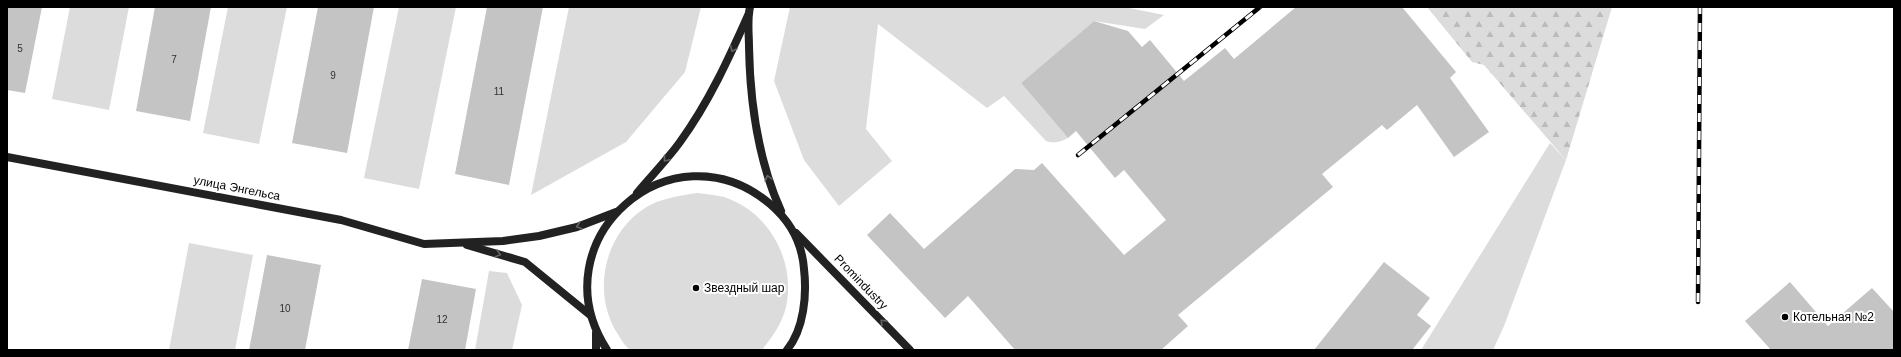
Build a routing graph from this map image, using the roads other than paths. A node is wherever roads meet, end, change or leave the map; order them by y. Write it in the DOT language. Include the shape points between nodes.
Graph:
graph roads {
  1 [pos="749,10"];
  2 [pos="7,157"];
  3 [pos="633,197"];
  4 [pos="616,212"];
  5 [pos="782,214"];
  6 [pos="794,231"];
  7 [pos="460,243"];
  8 [pos="590,315"];
  9 [pos="596,334"];
  10 [pos="596,350"];
  11 [pos="607,350"];
  12 [pos="787,350"];
  13 [pos="910,350"];
  1 -- 3 [label="main road, one-way" via="726,66 706,103 680,142"];
  5 -- 1 [label="main road, one-way" via="768,180 753,109 749,68"];
  2 -- 7 [label="main road, улица Энгельса" via="341,220 424,244"];
  3 -- 4 [label="main road"];
  3 -- 5 [label="main road" via="662,182 694,176 727,180 757,193"];
  4 -- 7 [label="main road, улица Энгельса, one-way" via="577,227 539,236"];
  4 -- 8 [label="main road" via="600,235 590,260 586,288"];
  5 -- 6 [label="main road"];
  6 -- 12 [label="main road" via="803,257 806,285 802,315 792,344"];
  13 -- 6 [label="main road, Promindustry, one-way"];
  7 -- 8 [label="main road, улица Энгельса, one-way" via="525,262"];
  8 -- 9 [label="main road"];
  9 -- 10 [label="main road"];
  9 -- 11 [label="main road"];
}
